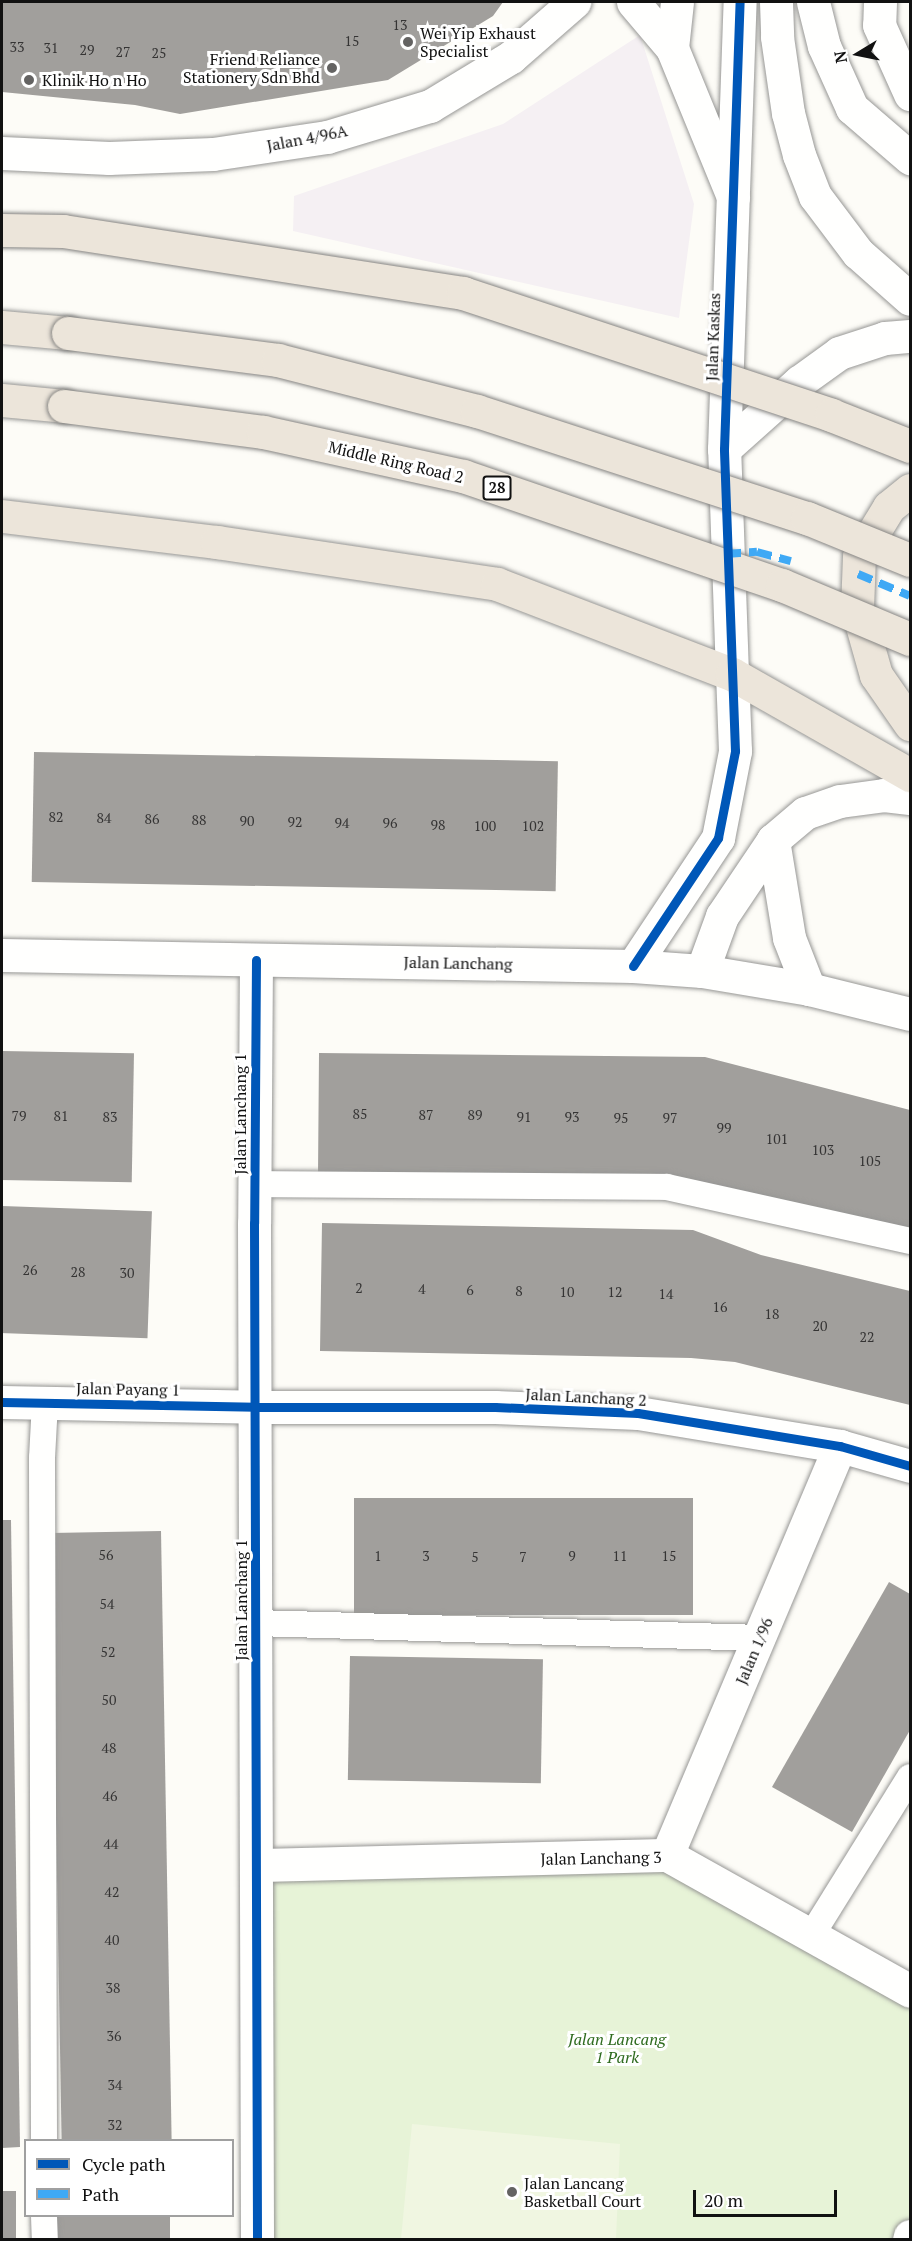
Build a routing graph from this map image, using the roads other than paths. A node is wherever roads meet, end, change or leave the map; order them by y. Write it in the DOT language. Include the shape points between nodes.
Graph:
graph roads {
  1 [pos="574,2"];
  2 [pos="633,2"];
  3 [pos="677,2"];
  4 [pos="740,2"];
  5 [pos="776,2"];
  6 [pos="813,2"];
  7 [pos="880,2"];
  8 [pos="672,48"];
  9 [pos="910,94"];
  10 [pos="2,153"];
  11 [pos="910,158"];
  12 [pos="733,197"];
  13 [pos="2,230"];
  14 [pos="910,299"];
  15 [pos="2,327"];
  16 [pos="910,336"];
  17 [pos="2,400"];
  18 [pos="910,446"];
  19 [pos="724,449"];
  20 [pos="910,490"];
  21 [pos="2,516"];
  22 [pos="910,560"];
  23 [pos="910,639"];
  24 [pos="732,674"];
  25 [pos="910,724"];
  26 [pos="910,775"];
  27 [pos="910,798"];
  28 [pos="773,840"];
  29 [pos="2,955"];
  30 [pos="256,960"];
  31 [pos="633,966"];
  32 [pos="702,971"];
  33 [pos="809,989"];
  34 [pos="910,1014"];
  35 [pos="255,1184"];
  36 [pos="910,1241"];
  37 [pos="2,1402"];
  38 [pos="45,1403"];
  39 [pos="255,1407"];
  40 [pos="840,1446"];
  41 [pos="910,1466"];
  42 [pos="256,1623"];
  43 [pos="760,1638"];
  44 [pos="910,1777"];
  45 [pos="667,1855"];
  46 [pos="256,1865"];
  47 [pos="811,1936"];
  48 [pos="910,1991"];
  49 [pos="44,2139"];
  50 [pos="44,2217"];
  51 [pos="45,2240"];
  52 [pos="257,2240"];
  1 -- 10 [label="street, Jalan 4/96A" via="511,57 430,106 327,137 213,154 109,158"];
  2 -- 8 [label="street"];
  3 -- 8 [label="street"];
  4 -- 12 [label="street, Jalan Kaskas"];
  5 -- 14 [label="street" via="788,112 815,196 858,253"];
  6 -- 11 [label="street" via="824,46 852,108"];
  7 -- 9 [label="street" via="879,25"];
  8 -- 12 [label="street"];
  12 -- 19 [label="street, Jalan Kaskas"];
  13 -- 18 [label="highway, bridge" via="63,231 463,293 831,415"];
  15 -- 22 [label="highway, bridge" via="278,360 477,411 807,518"];
  16 -- 19 [label="street" via="885,338 839,353 799,382"];
  17 -- 23 [label="highway, Middle Ring Road 2 / 28, bridge" via="263,432 463,476 782,585"];
  19 -- 24 [label="street, Jalan Kaskas"];
  20 -- 25 [label="highway" via="888,507 859,556 857,608 876,675"];
  21 -- 24 [label="highway" via="217,542 496,584"];
  24 -- 26 [label="highway"];
  24 -- 31 [label="street, Jalan Kaskas" via="735,751 718,838"];
  27 -- 28 [label="street" via="884,795 840,801 805,813"];
  28 -- 32 [label="street" via="722,916"];
  28 -- 33 [label="street" via="789,938"];
  29 -- 30 [label="street, Jalan Lanchang"];
  30 -- 31 [label="street, Jalan Lanchang"];
  30 -- 35 [label="street, Jalan Lanchang 1"];
  31 -- 32 [label="street, Jalan Lanchang"];
  32 -- 33 [label="street, Jalan Lanchang"];
  33 -- 34 [label="street, Jalan Lanchang"];
  35 -- 36 [label="lane" via="667,1187"];
  35 -- 39 [label="street, Jalan Lanchang 1"];
  37 -- 38 [label="street, Jalan Payang 1"];
  38 -- 39 [label="street, Jalan Payang 1"];
  38 -- 49 [label="lane"];
  39 -- 40 [label="street, Jalan Lanchang 2" via="495,1407 638,1413"];
  39 -- 42 [label="street, Jalan Lanchang 1"];
  40 -- 41 [label="street, Jalan Lanchang 2"];
  40 -- 43 [label="street, Jalan 1/96"];
  42 -- 43 [label="lane"];
  42 -- 46 [label="street, Jalan Lanchang 1"];
  43 -- 45 [label="street, Jalan 1/96"];
  44 -- 47 [label="lane"];
  45 -- 46 [label="street, Jalan Lanchang 3"];
  45 -- 47 [label="street, Jalan Lanchang 3"];
  46 -- 52 [label="street, Jalan Lanchang 1"];
  47 -- 48 [label="street, Jalan Lanchang 3"];
  50 -- 51 [label="lane"];
}
